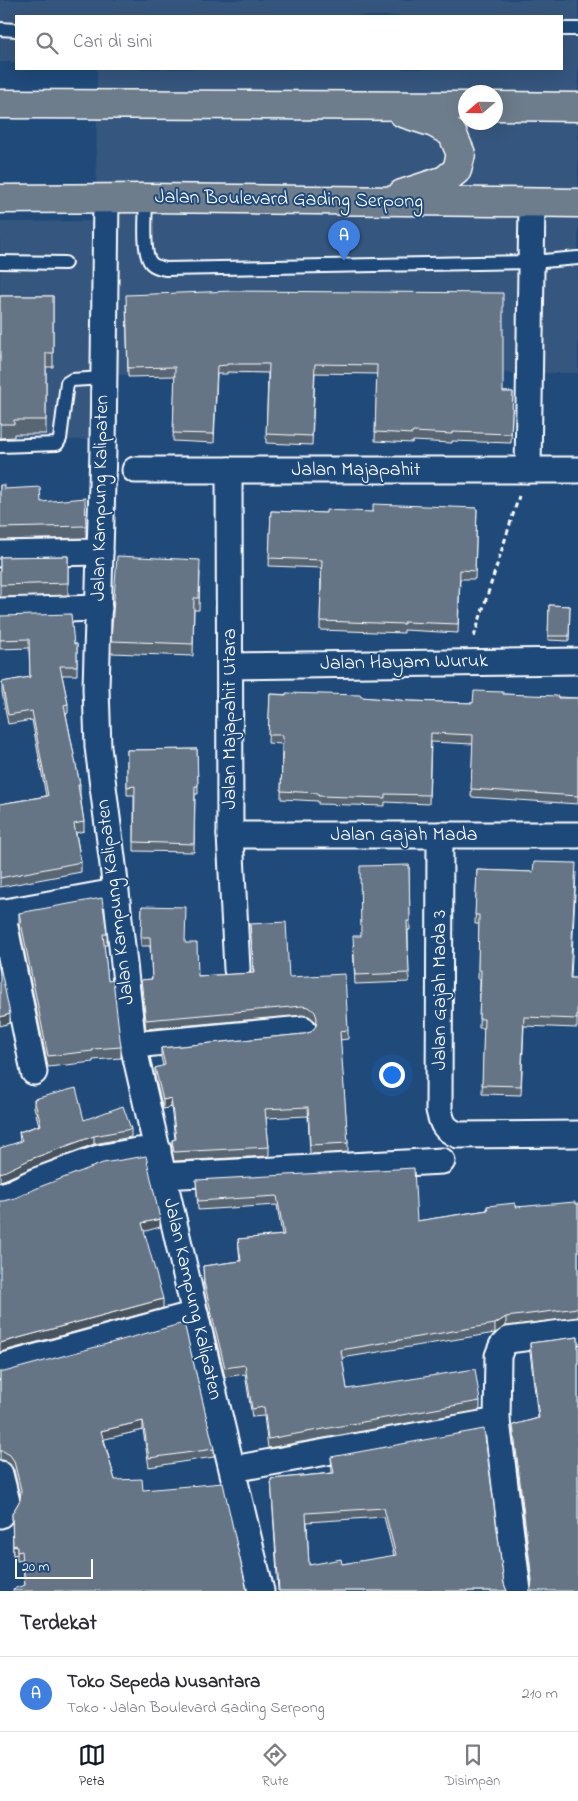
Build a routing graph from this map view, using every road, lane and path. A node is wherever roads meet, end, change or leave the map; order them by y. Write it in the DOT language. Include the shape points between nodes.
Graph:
graph roads {
  1 [pos="563,29"];
  2 [pos="578,29"];
  3 [pos="0,30"];
  4 [pos="15,30"];
  5 [pos="0,104"];
  6 [pos="380,106"];
  7 [pos="458,106"];
  8 [pos="503,106"];
  9 [pos="578,107"];
  10 [pos="106,198"];
  11 [pos="146,198"];
  12 [pos="0,199"];
  13 [pos="380,201"];
  14 [pos="532,203"];
  15 [pos="578,203"];
  16 [pos="578,258"];
  17 [pos="0,262"];
  18 [pos="532,262"];
  19 [pos="65,263"];
  20 [pos="103,378"];
  21 [pos="0,446"];
  22 [pos="135,470"];
  23 [pos="229,470"];
  24 [pos="528,470"];
  25 [pos="578,470"];
  26 [pos="100,552"];
  27 [pos="0,554"];
  28 [pos="98,608"];
  29 [pos="0,611"];
  30 [pos="578,661"];
  31 [pos="466,662"];
  32 [pos="230,666"];
  33 [pos="230,835"];
  34 [pos="440,835"];
  35 [pos="578,836"];
  36 [pos="115,892"];
  37 [pos="1,912"];
  38 [pos="237,969"];
  39 [pos="303,1029"];
  40 [pos="133,1045"];
  41 [pos="34,1072"];
  42 [pos="578,1134"];
  43 [pos="158,1150"];
  44 [pos="442,1161"];
  45 [pos="164,1176"];
  46 [pos="0,1196"];
  47 [pos="195,1314"];
  48 [pos="578,1331"];
  49 [pos="0,1367"];
  50 [pos="496,1422"];
  51 [pos="233,1469"];
  52 [pos="0,1474"];
  53 [pos="0,1515"];
  54 [pos="261,1591"];
  55 [pos="518,1591"];
  1 -- 2 [label="lane"];
  3 -- 4 [label="lane"];
  5 -- 6 [label="main road"];
  6 -- 7 [label="main road"];
  6 -- 13 [label="main road" via="452,132 461,154 457,170 444,180"];
  8 -- 9 [label="main road"];
  10 -- 11 [label="main road, Jalan Boulevard Gading Serpong"];
  10 -- 12 [label="main road, Jalan Boulevard Gading Serpong"];
  10 -- 20 [label="street, Jalan Kampung Kalipaten"];
  11 -- 13 [label="main road, Jalan Boulevard Gading Serpong"];
  11 -- 18 [label="lane" via="146,253 150,262 166,269"];
  13 -- 14 [label="main road, Jalan Boulevard Gading Serpong"];
  14 -- 15 [label="main road, Jalan Boulevard Gading Serpong"];
  14 -- 18 [label="street"];
  16 -- 18 [label="lane"];
  17 -- 19 [label="lane"];
  18 -- 24 [label="street"];
  20 -- 21 [label="lane" via="67,383 57,444"];
  20 -- 26 [label="street, Jalan Kampung Kalipaten"];
  22 -- 23 [label="street, Jalan Majapahit"];
  23 -- 24 [label="street, Jalan Majapahit"];
  23 -- 32 [label="street, Jalan Majapahit Utara"];
  24 -- 25 [label="street, Jalan Majapahit"];
  24 -- 31 [label="path"];
  26 -- 27 [label="street"];
  26 -- 28 [label="street, Jalan Kampung Kalipaten"];
  28 -- 29 [label="street"];
  28 -- 36 [label="street, Jalan Kampung Kalipaten" via="98,747"];
  30 -- 31 [label="street, Jalan Hayam Wuruk"];
  31 -- 32 [label="street, Jalan Hayam Wuruk"];
  32 -- 33 [label="street, Jalan Majapahit Utara"];
  33 -- 34 [label="street, Jalan Gajah Mada"];
  33 -- 38 [label="street, Jalan Majapahit Utara"];
  34 -- 35 [label="street, Jalan Gajah Mada"];
  34 -- 42 [label="street, Jalan Gajah Mada 3" via="441,1120 447,1130 458,1135"];
  36 -- 37 [label="street"];
  36 -- 40 [label="street, Jalan Kampung Kalipaten"];
  37 -- 41 [label="street"];
  39 -- 40 [label="street"];
  40 -- 43 [label="street, Jalan Kampung Kalipaten"];
  43 -- 45 [label="street, Jalan Kampung Kalipaten"];
  43 -- 46 [label="street" via="99,1158"];
  44 -- 45 [label="street"];
  45 -- 47 [label="street, Jalan Kampung Kalipaten"];
  47 -- 49 [label="street"];
  47 -- 51 [label="street, Jalan Kampung Kalipaten"];
  48 -- 50 [label="street" via="508,1340 502,1346 498,1356"];
  50 -- 51 [label="street"];
  50 -- 55 [label="street"];
  51 -- 54 [label="street, Jalan Kampung Kalipaten"];
  52 -- 53 [label="street" via="7,1502"];
}
